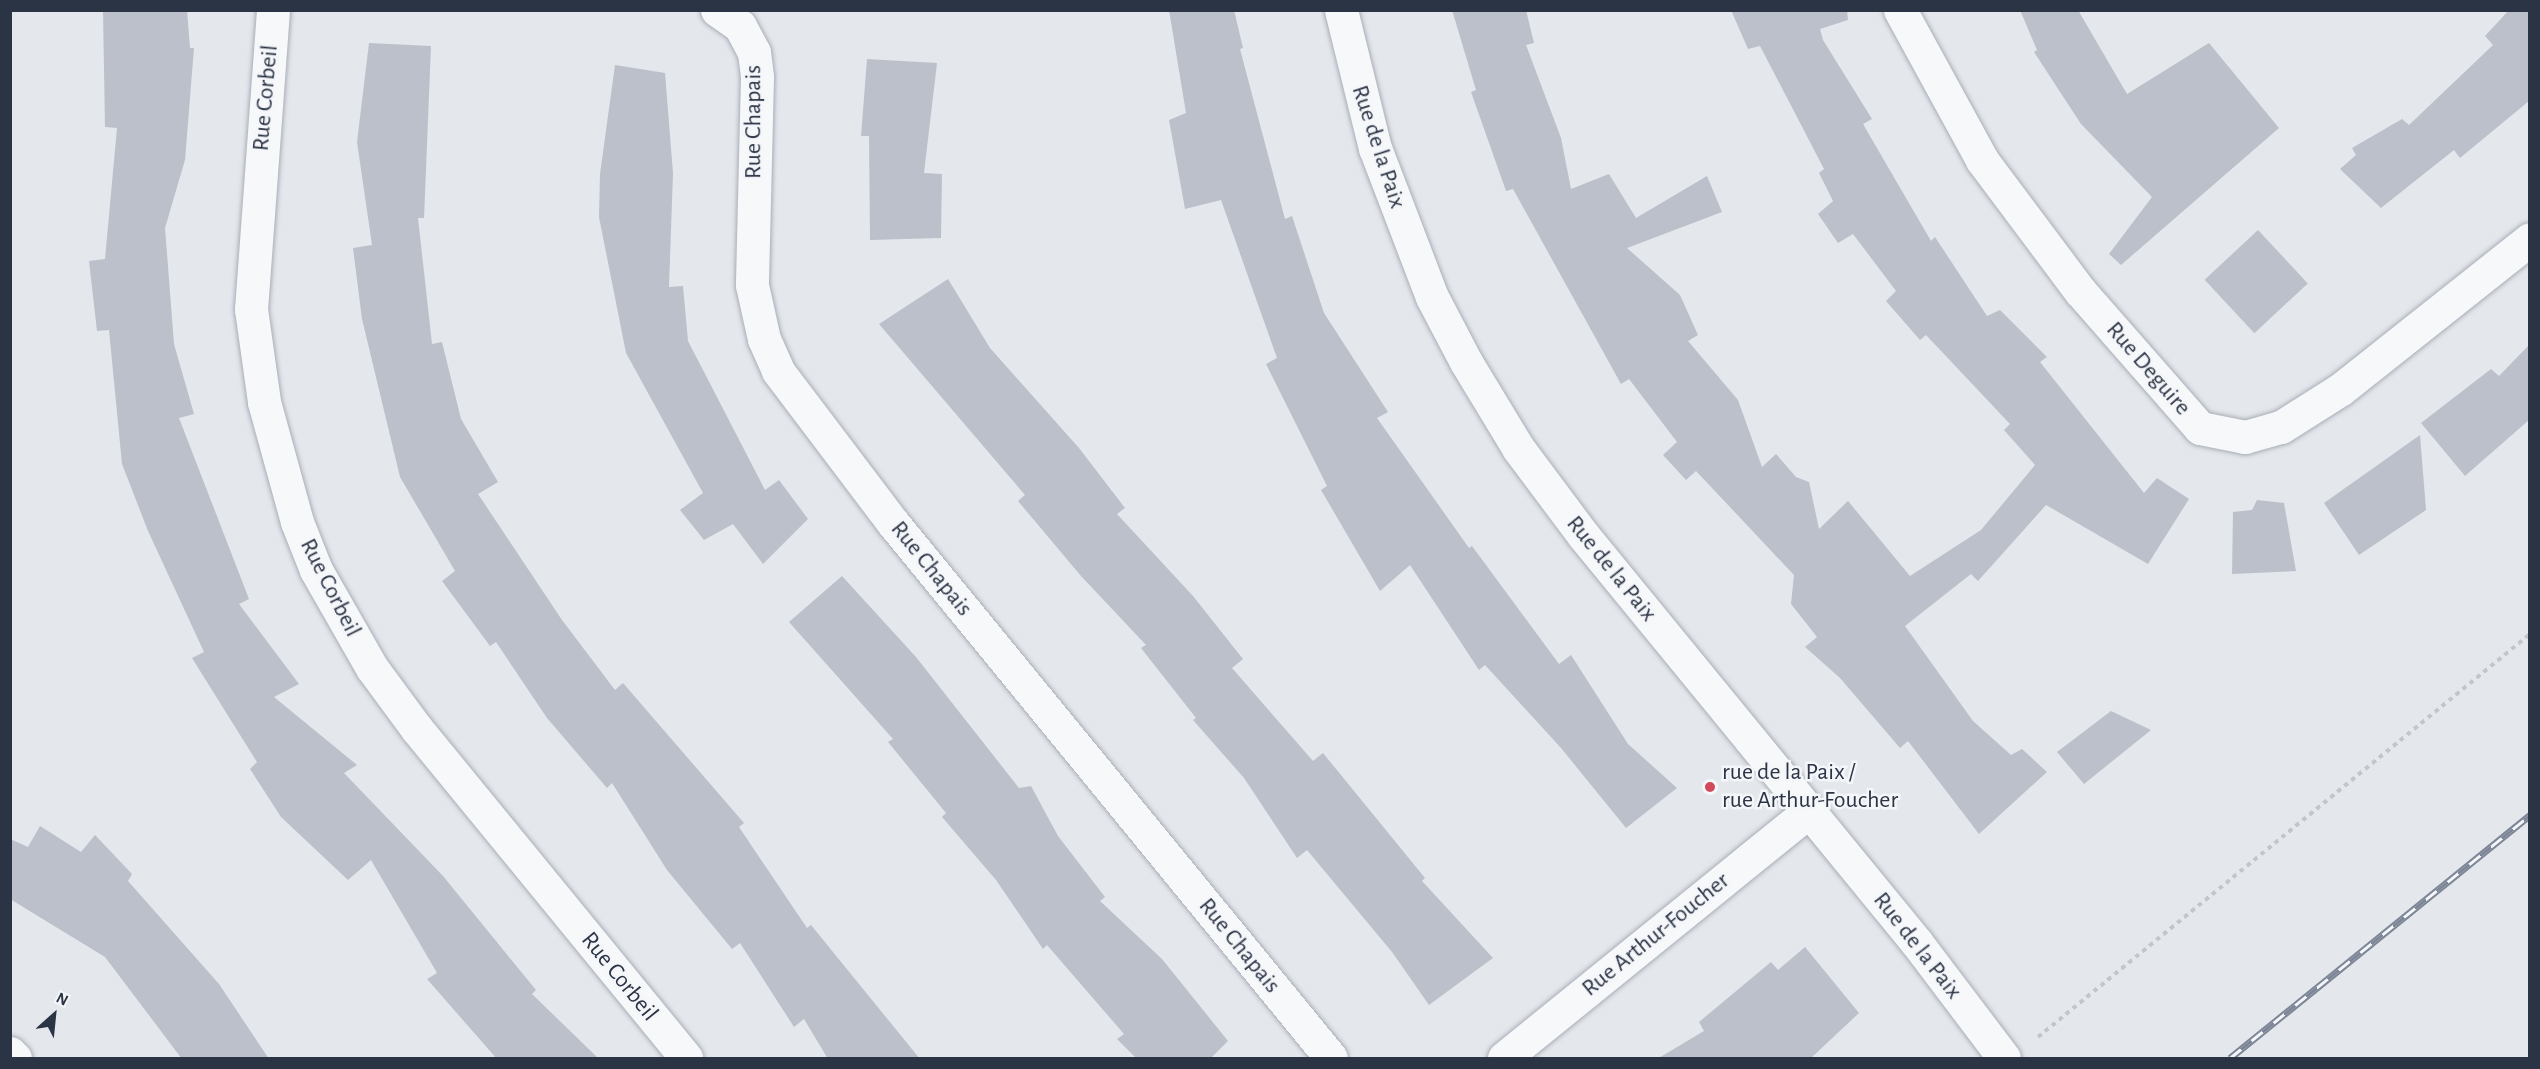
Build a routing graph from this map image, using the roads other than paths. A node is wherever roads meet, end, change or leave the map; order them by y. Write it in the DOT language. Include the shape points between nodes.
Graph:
graph roads {
  1 [pos="273,10"];
  2 [pos="717,10"];
  3 [pos="1341,10"];
  4 [pos="1900,10"];
  5 [pos="2529,238"];
  6 [pos="1809,812"];
  7 [pos="2017,1050"];
  8 [pos="10,1053"];
  9 [pos="15,1059"];
  10 [pos="686,1059"];
  11 [pos="1331,1059"];
  12 [pos="1504,1059"];
  1 -- 10 [label="street, Rue Corbeil" via="251,309 264,402 297,522 316,570 378,677"];
  2 -- 11 [label="street, Rue Chapais" via="740,26 754,52 757,76 752,285 764,339 778,371 893,523"];
  3 -- 6 [label="street, Rue de la Paix" via="1382,168 1432,297 1466,362 1553,497"];
  4 -- 5 [label="street, Rue Deguire" via="1982,160 2080,291 2200,428 2245,437 2281,427 2341,389"];
  6 -- 7 [label="street, Rue de la Paix" via="1917,943"];
  6 -- 12 [label="street, Rue Arthur-Foucher"];
  8 -- 9 [label="street"];
}
